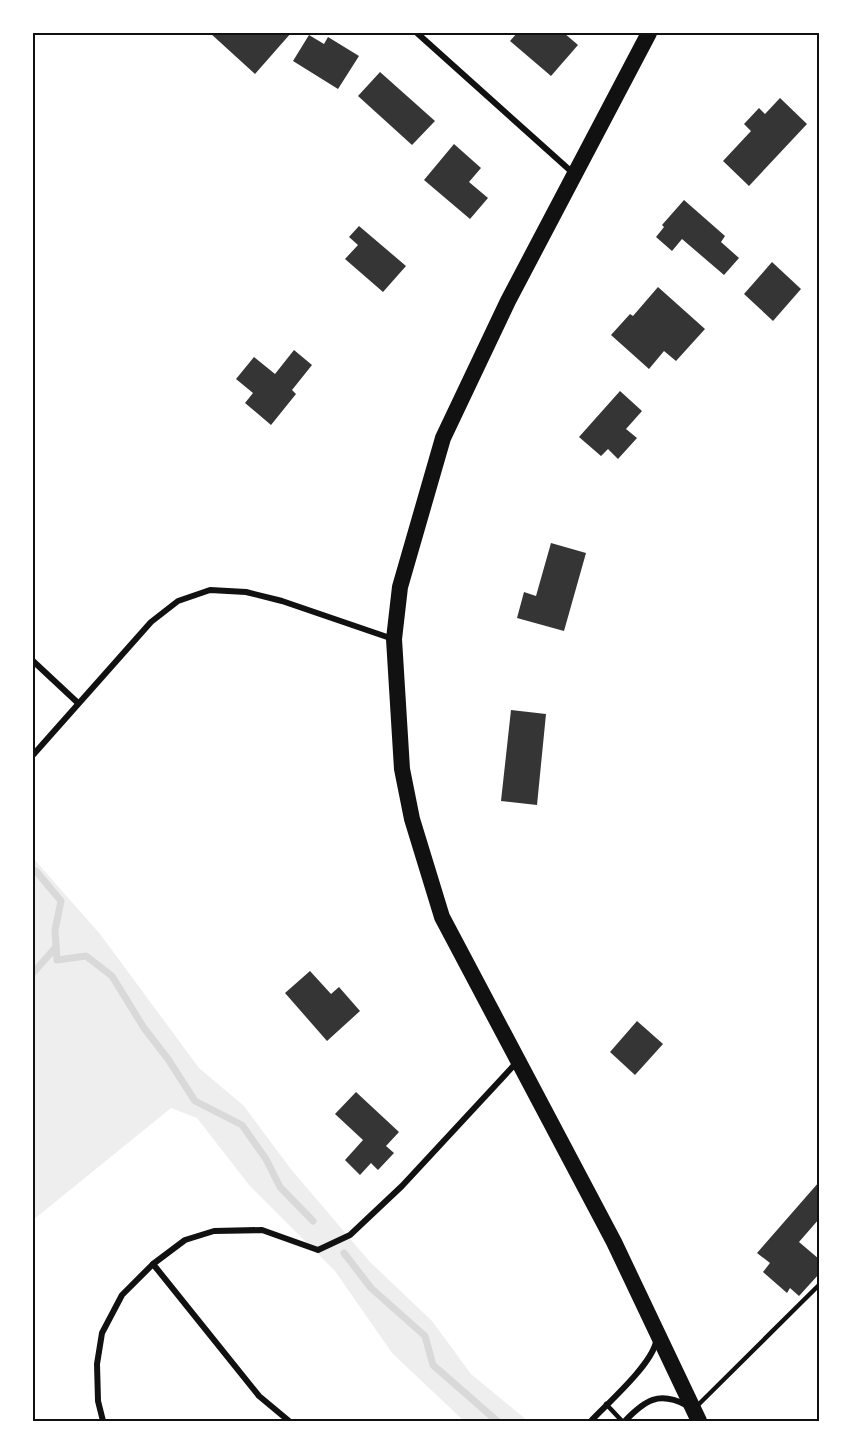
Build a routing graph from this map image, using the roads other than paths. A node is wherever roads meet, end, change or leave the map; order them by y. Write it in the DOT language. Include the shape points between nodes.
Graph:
graph roads {
  1 [pos="417,33"];
  2 [pos="649,33"];
  3 [pos="575,175"];
  4 [pos="394,639"];
  5 [pos="33,661"];
  6 [pos="78,703"];
  7 [pos="33,755"];
  8 [pos="518,1061"];
  9 [pos="153,1264"];
  10 [pos="819,1286"];
  11 [pos="658,1332"];
  12 [pos="606,1404"];
  13 [pos="696,1415"];
  14 [pos="103,1421"];
  15 [pos="289,1421"];
  16 [pos="591,1421"];
  17 [pos="624,1421"];
  1 -- 3 [label="street"];
  2 -- 3 [label="highway"];
  3 -- 4 [label="highway" via="508,301 443,438 400,587"];
  4 -- 6 [label="street" via="282,601 246,592 210,590 178,601 151,622"];
  4 -- 8 [label="highway" via="402,769 412,819 442,917"];
  5 -- 6 [label="street"];
  6 -- 7 [label="street"];
  8 -- 9 [label="street" via="402,1186 350,1235 318,1250 262,1230 214,1231 185,1239"];
  8 -- 11 [label="highway"];
  9 -- 14 [label="street" via="122,1295 102,1333 97,1364"];
  9 -- 15 [label="street" via="259,1396"];
  10 -- 13 [label="lane"];
  11 -- 12 [label="street" via="655,1350 645,1365"];
  11 -- 13 [label="highway"];
  12 -- 16 [label="street"];
  12 -- 17 [label="lane"];
  13 -- 17 [label="street" via="672,1398 651,1399"];
}
